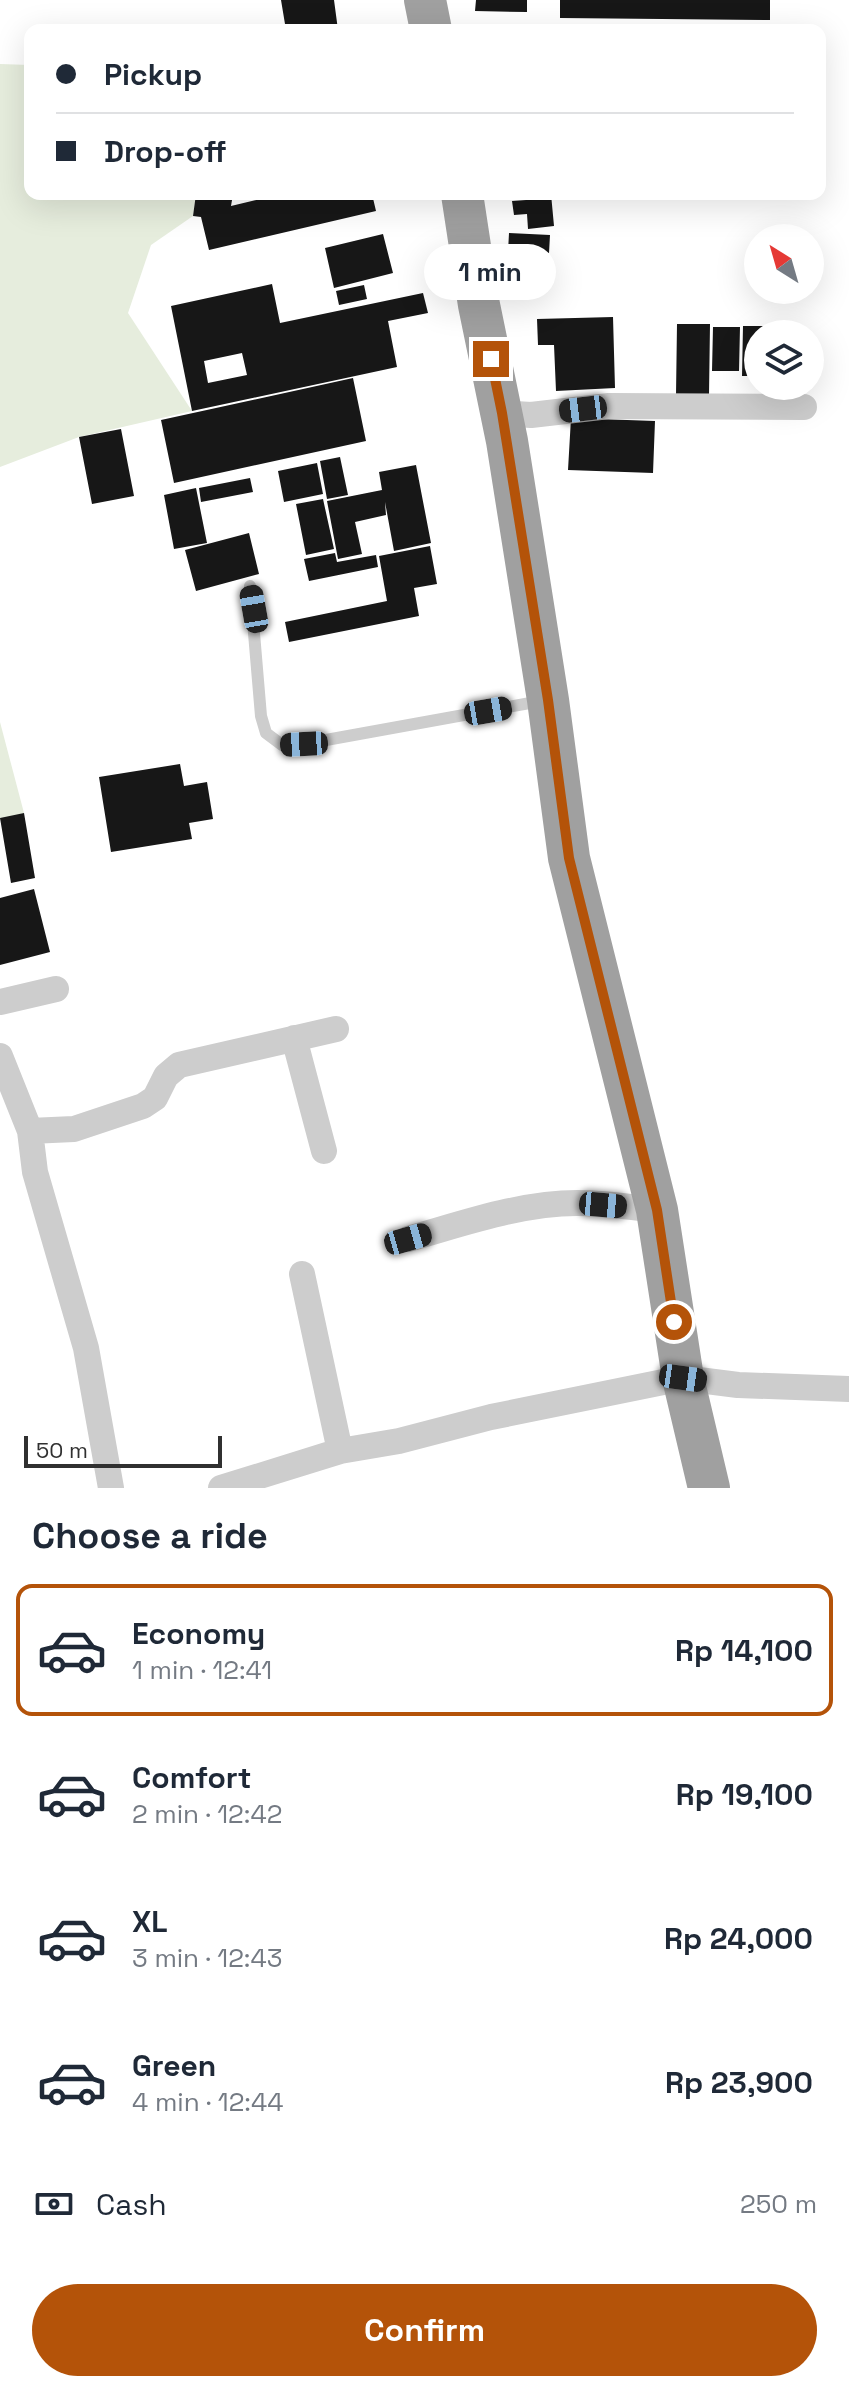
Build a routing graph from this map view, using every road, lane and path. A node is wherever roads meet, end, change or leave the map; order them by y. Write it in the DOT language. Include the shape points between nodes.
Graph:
graph roads {
  1 [pos="425,0"];
  2 [pos="430,24"];
  3 [pos="463,200"];
  4 [pos="804,407"];
  5 [pos="502,413"];
  6 [pos="250,586"];
  7 [pos="548,700"];
  8 [pos="56,989"];
  9 [pos="0,1002"];
  10 [pos="336,1029"];
  11 [pos="294,1038"];
  12 [pos="0,1056"];
  13 [pos="30,1131"];
  14 [pos="324,1151"];
  15 [pos="657,1210"];
  16 [pos="408,1239"];
  17 [pos="302,1274"];
  18 [pos="683,1378"];
  19 [pos="849,1389"];
  20 [pos="340,1451"];
  21 [pos="111,1488"];
  22 [pos="221,1488"];
  23 [pos="709,1488"];
  1 -- 2 [label="highway"];
  3 -- 5 [label="highway"];
  4 -- 5 [label="street" via="609,406"];
  5 -- 7 [label="highway"];
  6 -- 7 [label="lane" via="261,716 266,733 282,745"];
  7 -- 15 [label="highway" via="569,858"];
  8 -- 9 [label="street"];
  10 -- 11 [label="street"];
  11 -- 13 [label="street" via="179,1065 143,1106 74,1129"];
  11 -- 14 [label="street"];
  12 -- 13 [label="street"];
  13 -- 21 [label="street" via="35,1172 86,1348"];
  15 -- 16 [label="street" via="550,1206"];
  15 -- 18 [label="highway"];
  17 -- 20 [label="street"];
  18 -- 19 [label="street"];
  18 -- 20 [label="street"];
  18 -- 23 [label="highway"];
  20 -- 22 [label="street"];
}
